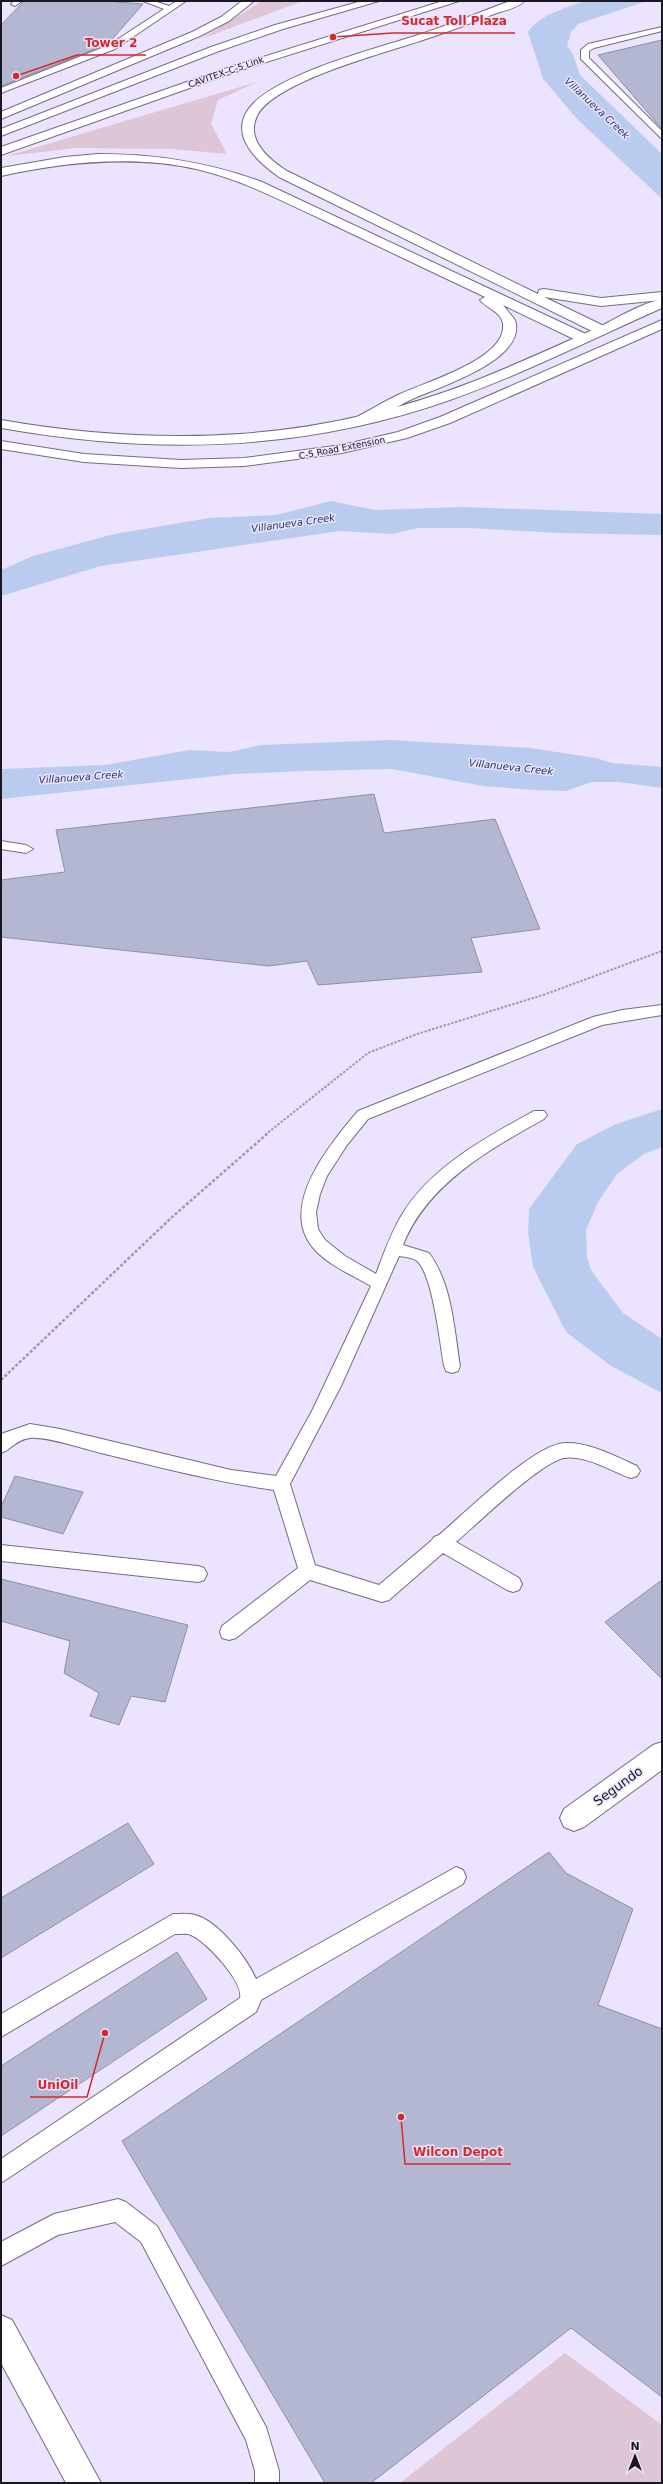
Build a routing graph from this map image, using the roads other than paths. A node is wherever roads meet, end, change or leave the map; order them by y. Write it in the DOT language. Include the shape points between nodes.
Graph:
graph roads {
  1 [pos="147,1"];
  2 [pos="182,1"];
  3 [pos="249,1"];
  4 [pos="374,1"];
  5 [pos="454,1"];
  6 [pos="519,1"];
  7 [pos="170,9"];
  8 [pos="662,29"];
  9 [pos="1,91"];
  10 [pos="1,116"];
  11 [pos="1,133"];
  12 [pos="662,136"];
  13 [pos="1,151"];
  14 [pos="1,172"];
  15 [pos="456,279"];
  16 [pos="499,279"];
  17 [pos="662,296"];
  18 [pos="662,303"];
  19 [pos="662,324"];
  20 [pos="601,330"];
  21 [pos="583,338"];
  22 [pos="356,423"];
  23 [pos="1,424"];
  24 [pos="1,445"];
  25 [pos="1,845"];
  26 [pos="26,849"];
  27 [pos="662,1010"];
  28 [pos="539,1115"];
  29 [pos="393,1249"];
  30 [pos="380,1284"];
  31 [pos="452,1366"];
  32 [pos="1,1446"];
  33 [pos="631,1471"];
  34 [pos="281,1484"];
  35 [pos="440,1542"];
  36 [pos="1,1553"];
  37 [pos="308,1571"];
  38 [pos="198,1574"];
  39 [pos="513,1584"];
  40 [pos="229,1632"];
  41 [pos="662,1754"];
  42 [pos="574,1818"];
  43 [pos="456,1878"];
  44 [pos="252,1993"];
  45 [pos="1,2026"];
  46 [pos="1,2172"];
  47 [pos="1,2255"];
  48 [pos="1,2331"];
  49 [pos="84,2483"];
  50 [pos="267,2483"];
  1 -- 7 [label="lane"];
  2 -- 7 [label="lane"];
  3 -- 10 [label="main road" via="225,19 196,34"];
  4 -- 11 [label="main road" via="279,27 215,49"];
  5 -- 13 [label="main road, CAVITEX–C-5 Link" via="228,71"];
  6 -- 16 [label="main road" via="302,79 264,101 252,114 248,125 252,145 267,163 283,174"];
  7 -- 9 [label="lane" via="112,47"];
  8 -- 12 [label="lane" via="591,46 585,50 585,59"];
  14 -- 15 [label="main road" via="37,164 103,159 157,160 207,168 258,185"];
  15 -- 21 [label="main road"];
  15 -- 22 [label="main road" via="506,317 510,330 502,346 469,369 405,397"];
  16 -- 17 [label="main road" via="540,292 581,300 613,302"];
  16 -- 20 [label="main road"];
  18 -- 20 [label="main road, C-5 Road Extension"];
  19 -- 24 [label="main road, C-5 Road Extension" via="445,420 402,435 342,449 251,462 180,464 99,460"];
  20 -- 21 [label="main road, C-5 Road Extension"];
  21 -- 22 [label="main road, C-5 Road Extension" via="446,396"];
  22 -- 23 [label="main road, C-5 Road Extension" via="265,437 182,442 88,438"];
  25 -- 26 [label="lane"];
  27 -- 30 [label="lane" via="622,1015 598,1022 363,1115 346,1135 322,1172 308,1207 309,1226 318,1243"];
  28 -- 29 [label="lane" via="492,1141 448,1172 413,1210"];
  29 -- 30 [label="lane"];
  29 -- 31 [label="lane" via="422,1256 430,1266 446,1320"];
  30 -- 34 [label="lane"];
  32 -- 34 [label="lane" via="6,1439 30,1431 230,1477"];
  33 -- 35 [label="lane" via="591,1454 564,1450 540,1460"];
  34 -- 37 [label="lane"];
  35 -- 37 [label="lane" via="382,1594"];
  35 -- 39 [label="lane"];
  36 -- 38 [label="lane"];
  37 -- 40 [label="lane"];
  41 -- 42 [label="main road, Segundo"];
  43 -- 44 [label="lane"];
  44 -- 45 [label="lane" via="242,1971 220,1945 194,1925 173,1924"];
  44 -- 46 [label="lane" via="249,2005"];
  47 -- 50 [label="lane" via="54,2225 118,2210 149,2234 257,2436 267,2471"];
  48 -- 49 [label="main road"];
}
